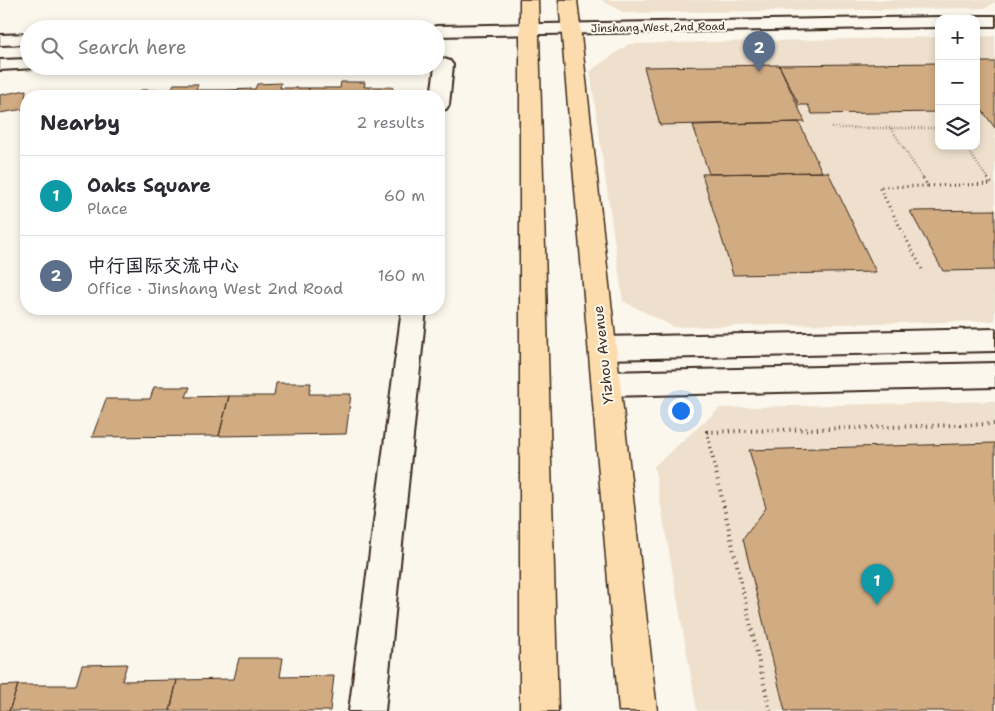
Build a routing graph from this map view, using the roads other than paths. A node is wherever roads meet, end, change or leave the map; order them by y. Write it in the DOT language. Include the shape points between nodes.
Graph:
graph roads {
  1 [pos="529,0"];
  2 [pos="568,0"];
  3 [pos="980,21"];
  4 [pos="995,21"];
  5 [pos="935,22"];
  6 [pos="530,29"];
  7 [pos="570,29"];
  8 [pos="445,31"];
  9 [pos="20,39"];
  10 [pos="0,40"];
  11 [pos="20,65"];
  12 [pos="0,66"];
  13 [pos="443,75"];
  14 [pos="441,90"];
  15 [pos="413,315"];
  16 [pos="995,340"];
  17 [pos="602,348"];
  18 [pos="995,375"];
  19 [pos="606,384"];
  20 [pos="367,711"];
  21 [pos="539,711"];
  22 [pos="638,711"];
  1 -- 6 [label="main road"];
  2 -- 7 [label="main road, Yizhou Avenue"];
  3 -- 4 [label="street"];
  5 -- 7 [label="street, Jinshang West 2nd Road"];
  6 -- 7 [label="street, Jinshang West 2nd Road"];
  6 -- 8 [label="street, Jinshang West 2nd Road"];
  6 -- 21 [label="main road"];
  7 -- 17 [label="main road, Yizhou Avenue"];
  9 -- 10 [label="street"];
  11 -- 12 [label="street"];
  13 -- 14 [label="street"];
  15 -- 20 [label="street"];
  16 -- 17 [label="street"];
  17 -- 19 [label="main road, Yizhou Avenue"];
  18 -- 19 [label="street"];
  19 -- 22 [label="main road, Yizhou Avenue"];
}
